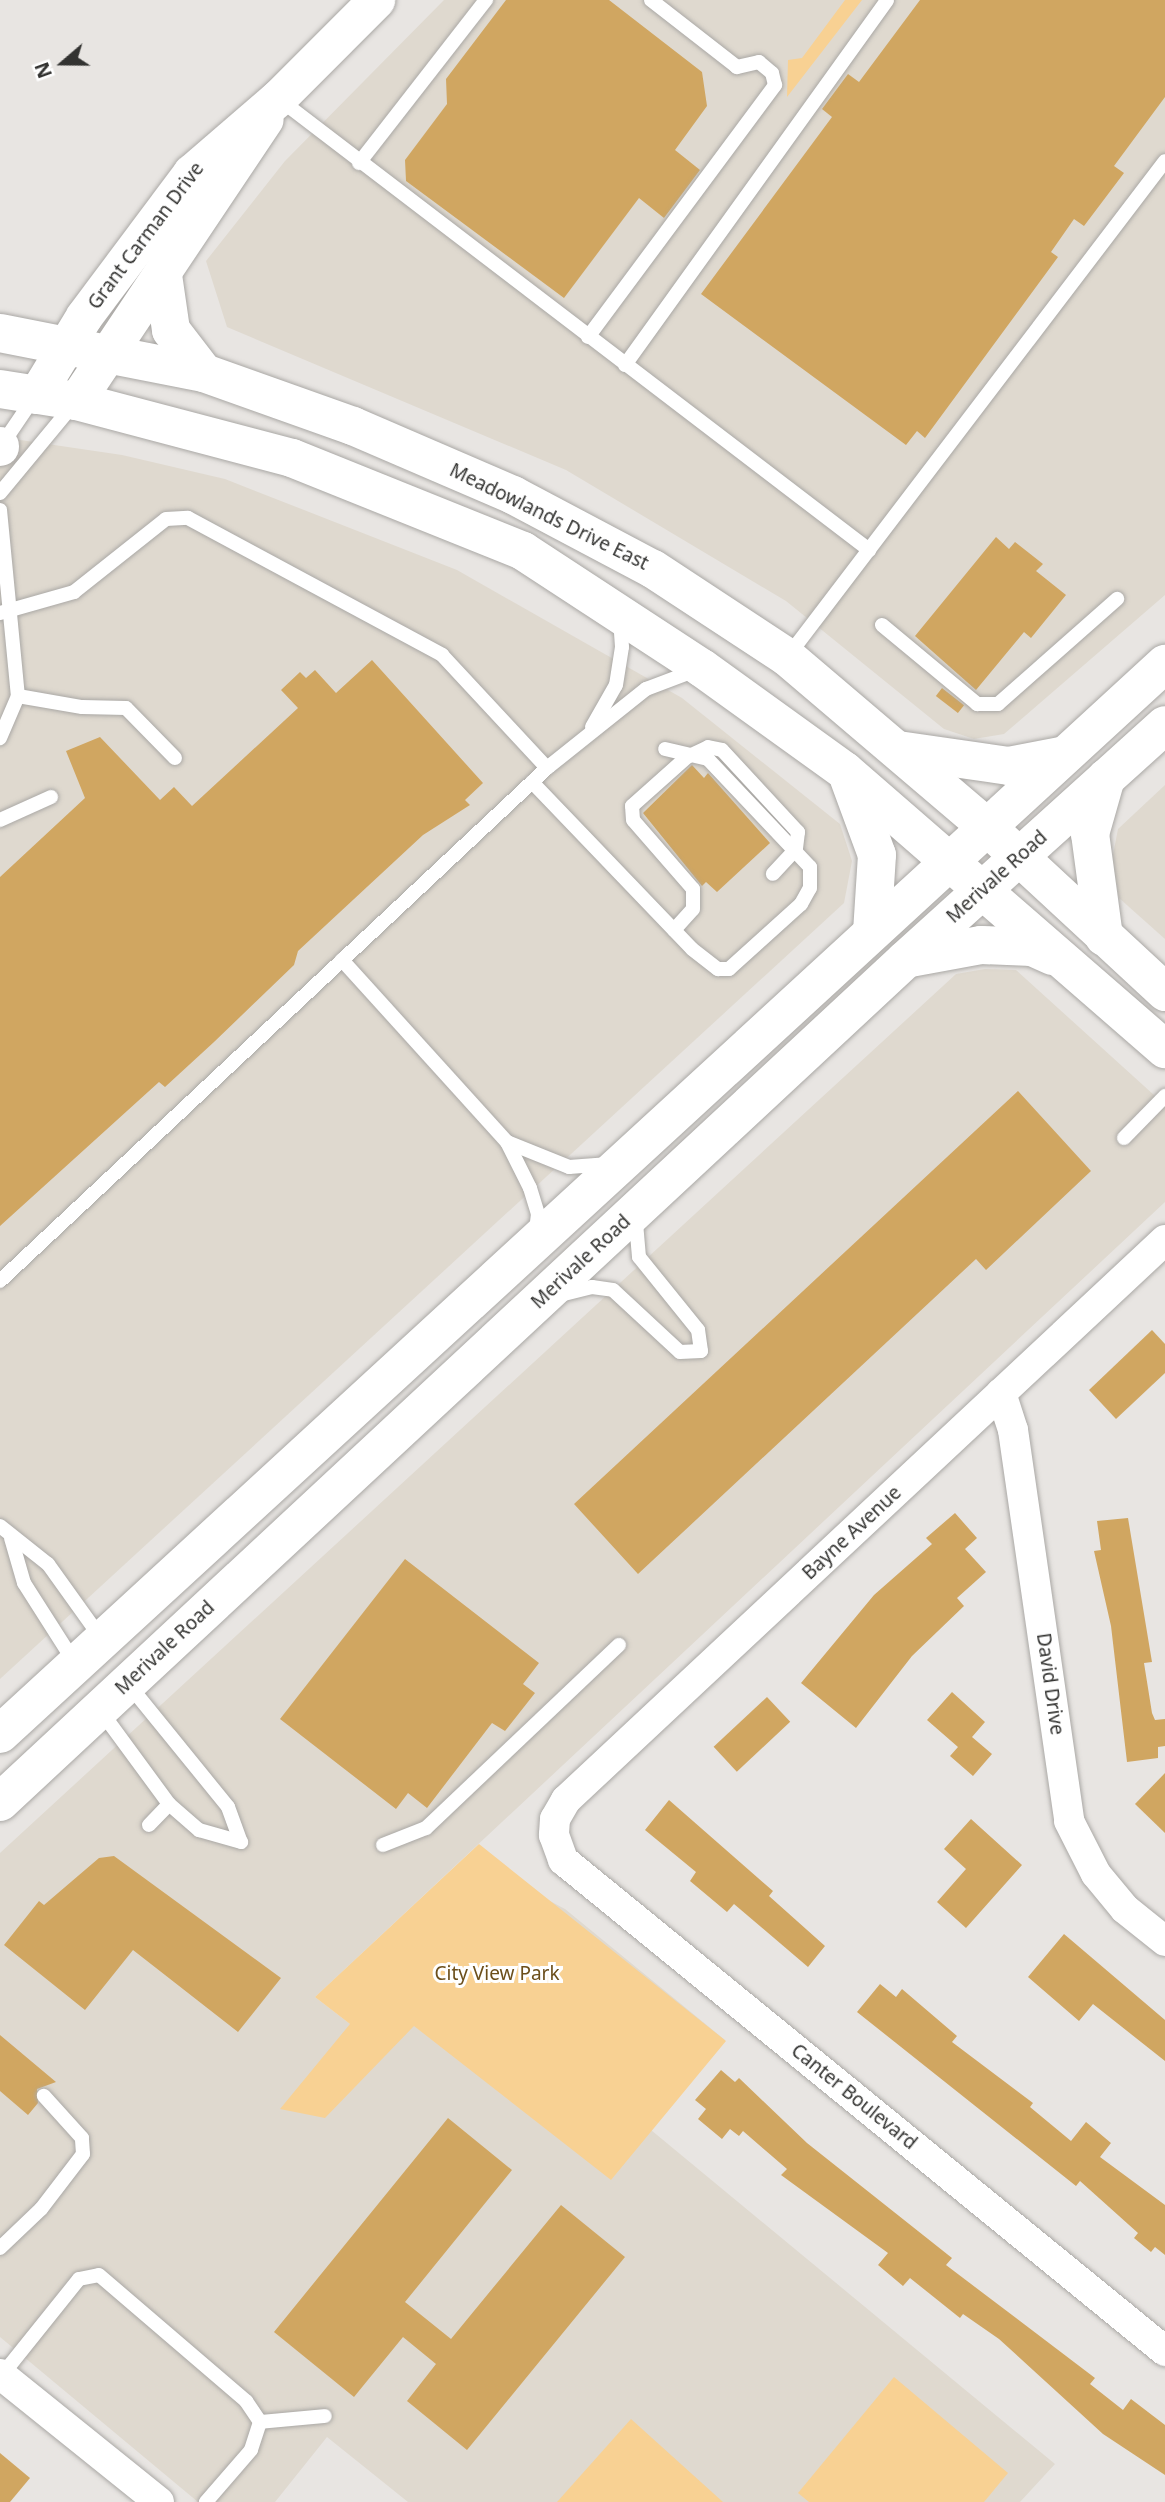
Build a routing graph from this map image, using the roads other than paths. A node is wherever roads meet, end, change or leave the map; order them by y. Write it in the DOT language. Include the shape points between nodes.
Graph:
graph roads {
  1 [pos="376,0"];
  2 [pos="486,0"];
  3 [pos="651,0"];
  4 [pos="887,0"];
  5 [pos="278,98"];
  6 [pos="1165,161"];
  7 [pos="359,163"];
  8 [pos="163,275"];
  9 [pos="0,333"];
  10 [pos="588,337"];
  11 [pos="66,344"];
  12 [pos="111,352"];
  13 [pos="625,365"];
  14 [pos="204,373"];
  15 [pos="18,392"];
  16 [pos="76,401"];
  17 [pos="0,447"];
  18 [pos="0,493"];
  19 [pos="0,510"];
  20 [pos="869,550"];
  21 [pos="1117,599"];
  22 [pos="6,612"];
  23 [pos="619,612"];
  24 [pos="882,625"];
  25 [pos="788,657"];
  26 [pos="1165,664"];
  27 [pos="702,668"];
  28 [pos="18,696"];
  29 [pos="1165,725"];
  30 [pos="590,731"];
  31 [pos="0,738"];
  32 [pos="665,749"];
  33 [pos="897,750"];
  34 [pos="696,752"];
  35 [pos="1065,755"];
  36 [pos="175,758"];
  37 [pos="547,768"];
  38 [pos="845,771"];
  39 [pos="1106,777"];
  40 [pos="532,782"];
  41 [pos="51,797"];
  42 [pos="0,820"];
  43 [pos="987,828"];
  44 [pos="796,849"];
  45 [pos="1018,857"];
  46 [pos="950,861"];
  47 [pos="773,874"];
  48 [pos="982,891"];
  49 [pos="674,930"];
  50 [pos="872,932"];
  51 [pos="1104,937"];
  52 [pos="1057,958"];
  53 [pos="342,960"];
  54 [pos="905,960"];
  55 [pos="1165,992"];
  56 [pos="1165,1048"];
  57 [pos="1165,1096"];
  58 [pos="1124,1138"];
  59 [pos="507,1142"];
  60 [pos="621,1164"];
  61 [pos="640,1206"];
  62 [pos="1165,1240"];
  63 [pos="533,1245"];
  64 [pos="0,1281"];
  65 [pos="536,1303"];
  66 [pos="1001,1393"];
  67 [pos="0,1526"];
  68 [pos="11,1538"];
  69 [pos="619,1645"];
  70 [pos="89,1652"];
  71 [pos="127,1683"];
  72 [pos="99,1709"];
  73 [pos="0,1734"];
  74 [pos="0,1802"];
  75 [pos="169,1804"];
  76 [pos="149,1825"];
  77 [pos="554,1835"];
  78 [pos="383,1845"];
  79 [pos="1165,1941"];
  80 [pos="44,2095"];
  81 [pos="0,2248"];
  82 [pos="1165,2351"];
  83 [pos="1,2374"];
  84 [pos="325,2416"];
  85 [pos="260,2423"];
  86 [pos="159,2502"];
  87 [pos="206,2502"];
  1 -- 5 [label="street, Grant Carman Drive"];
  2 -- 7 [label="lane"];
  3 -- 10 [label="lane" via="737,67 759,62 772,73 772,94"];
  4 -- 13 [label="lane"];
  5 -- 7 [label="lane"];
  5 -- 8 [label="street, Grant Carman Drive"];
  5 -- 11 [label="street, Grant Carman Drive" via="191,173"];
  6 -- 20 [label="lane"];
  7 -- 10 [label="lane"];
  8 -- 12 [label="street, Grant Carman Drive"];
  8 -- 14 [label="main road" via="171,330"];
  9 -- 11 [label="main road, Meadowlands Drive East"];
  10 -- 13 [label="lane"];
  11 -- 12 [label="main road, Meadowlands Drive East"];
  11 -- 15 [label="street, Grant Carman Drive"];
  12 -- 14 [label="main road, Meadowlands Drive East"];
  12 -- 16 [label="street, Grant Carman Drive"];
  13 -- 20 [label="lane"];
  14 -- 25 [label="main road, Meadowlands Drive East" via="353,426 513,495 653,569"];
  15 -- 16 [label="main road"];
  15 -- 17 [label="lane"];
  16 -- 18 [label="lane"];
  16 -- 23 [label="main road" via="292,458 353,481 523,551"];
  19 -- 22 [label="lane"];
  20 -- 25 [label="lane"];
  21 -- 24 [label="lane" via="998,704 977,704"];
  22 -- 28 [label="lane"];
  22 -- 37 [label="lane" via="74,592 166,519 188,518 442,656"];
  23 -- 27 [label="main road"];
  23 -- 30 [label="lane" via="622,648 616,685"];
  25 -- 33 [label="main road, Meadowlands Drive East"];
  26 -- 35 [label="main road"];
  27 -- 30 [label="lane" via="646,689"];
  27 -- 38 [label="main road"];
  28 -- 31 [label="lane"];
  28 -- 36 [label="lane" via="82,707 126,708"];
  29 -- 39 [label="main road, Merivale Road"];
  30 -- 37 [label="lane"];
  32 -- 34 [label="lane"];
  33 -- 35 [label="main road" via="1009,766"];
  33 -- 43 [label="main road, Meadowlands Drive East"];
  34 -- 44 [label="lane"];
  34 -- 49 [label="lane" via="632,806 633,820 693,890 693,909"];
  35 -- 43 [label="main road"];
  37 -- 40 [label="lane"];
  38 -- 46 [label="main road"];
  38 -- 50 [label="main road" via="877,855"];
  39 -- 45 [label="main road, Merivale Road"];
  39 -- 51 [label="main road" via="1090,834"];
  40 -- 49 [label="lane"];
  40 -- 53 [label="lane"];
  41 -- 42 [label="lane"];
  43 -- 45 [label="main road, Meadowlands Drive East"];
  43 -- 46 [label="main road"];
  44 -- 47 [label="lane"];
  44 -- 49 [label="lane" via="811,875 801,904 729,969 718,969"];
  45 -- 48 [label="main road, Merivale Road"];
  45 -- 51 [label="main road, Meadowlands Drive East"];
  46 -- 48 [label="main road"];
  46 -- 50 [label="main road"];
  48 -- 52 [label="main road"];
  48 -- 54 [label="main road, Merivale Road"];
  50 -- 60 [label="main road"];
  51 -- 55 [label="main road, Meadowlands Drive East"];
  52 -- 54 [label="main road" via="1032,947 981,945 937,949"];
  52 -- 56 [label="main road"];
  53 -- 59 [label="lane"];
  53 -- 64 [label="lane"];
  54 -- 61 [label="main road, Merivale Road"];
  57 -- 58 [label="lane"];
  59 -- 60 [label="lane" via="569,1167"];
  59 -- 63 [label="lane" via="538,1214"];
  60 -- 63 [label="main road"];
  61 -- 65 [label="main road, Merivale Road"];
  61 -- 65 [label="lane" via="634,1235 639,1257 698,1330 701,1351 680,1352 605,1288 581,1289"];
  62 -- 66 [label="street, Bayne Avenue"];
  63 -- 70 [label="main road"];
  65 -- 71 [label="main road, Merivale Road"];
  66 -- 77 [label="street, Bayne Avenue" via="566,1800 555,1819"];
  66 -- 79 [label="street, David Drive" via="1013,1430 1069,1822 1096,1874 1125,1909"];
  67 -- 68 [label="lane"];
  68 -- 70 [label="lane" via="24,1583"];
  68 -- 70 [label="lane" via="48,1564"];
  69 -- 78 [label="lane" via="426,1828"];
  70 -- 71 [label="main road"];
  70 -- 72 [label="main road"];
  70 -- 73 [label="main road"];
  71 -- 72 [label="main road, Merivale Road"];
  71 -- 75 [label="lane" via="228,1807 242,1842 199,1830"];
  72 -- 74 [label="main road, Merivale Road"];
  72 -- 75 [label="lane"];
  75 -- 76 [label="lane"];
  77 -- 82 [label="street, Canter Boulevard" via="563,1860"];
  80 -- 81 [label="lane" via="82,2137 83,2154 41,2210"];
  83 -- 85 [label="lane" via="79,2279 99,2275 246,2401"];
  83 -- 86 [label="street"];
  84 -- 85 [label="lane"];
  85 -- 87 [label="lane" via="251,2450"];
}
